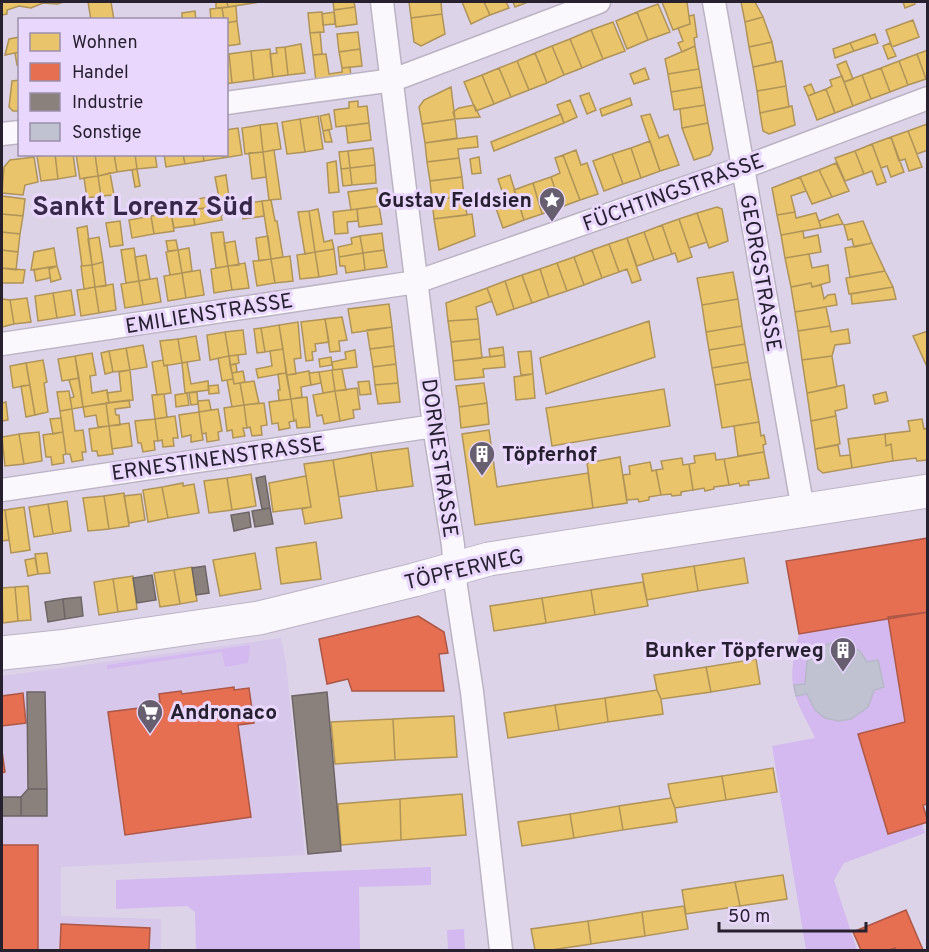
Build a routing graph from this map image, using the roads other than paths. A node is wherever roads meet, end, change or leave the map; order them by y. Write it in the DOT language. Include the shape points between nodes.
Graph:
graph roads {
  1 [pos="382,2"];
  2 [pos="599,2"];
  3 [pos="714,2"];
  4 [pos="393,80"];
  5 [pos="927,98"];
  6 [pos="228,103"];
  7 [pos="18,132"];
  8 [pos="2,134"];
  9 [pos="742,168"];
  10 [pos="416,282"];
  11 [pos="2,344"];
  12 [pos="434,426"];
  13 [pos="2,490"];
  14 [pos="927,491"];
  15 [pos="803,510"];
  16 [pos="455,568"];
  17 [pos="2,653"];
  18 [pos="501,951"];
  1 -- 4 [label="street, DORNESTRASSE"];
  2 -- 4 [label="street"];
  3 -- 9 [label="street, GEORGSTRASSE"];
  4 -- 6 [label="street"];
  4 -- 10 [label="street, DORNESTRASSE"];
  5 -- 9 [label="street, FÜCHTINGSTRASSE"];
  7 -- 8 [label="street"];
  9 -- 10 [label="street, FÜCHTINGSTRASSE"];
  9 -- 15 [label="street, GEORGSTRASSE"];
  10 -- 11 [label="street, EMILIENSTRASSE"];
  10 -- 12 [label="street, DORNESTRASSE"];
  12 -- 13 [label="street, ERNESTINENSTRASSE"];
  12 -- 16 [label="street, DORNESTRASSE"];
  14 -- 15 [label="main road, TÖPFERWEG"];
  15 -- 16 [label="main road, TÖPFERWEG" via="489,559"];
  16 -- 17 [label="main road, TÖPFERWEG" via="259,618"];
  16 -- 18 [label="street, DORNESTRASSE"];
}
